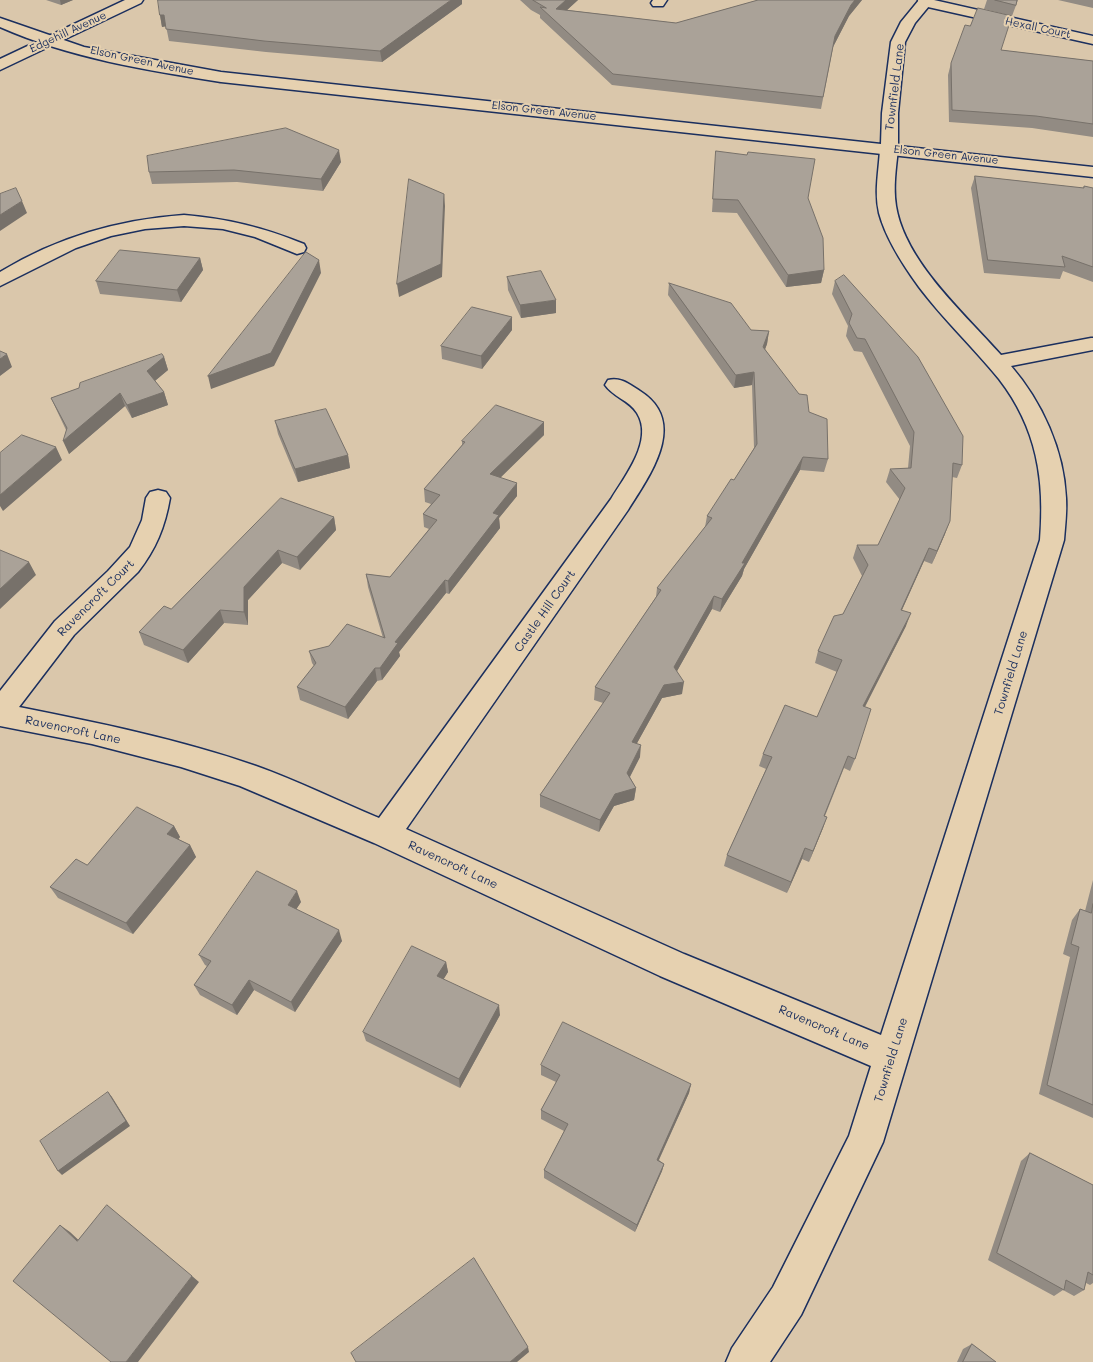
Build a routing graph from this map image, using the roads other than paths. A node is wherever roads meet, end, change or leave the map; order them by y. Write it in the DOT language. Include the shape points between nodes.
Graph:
graph roads {
  1 [pos="136,0"];
  2 [pos="926,1"];
  3 [pos="0,22"];
  4 [pos="50,40"];
  5 [pos="1093,40"];
  6 [pos="0,65"];
  7 [pos="889,149"];
  8 [pos="1093,172"];
  9 [pos="297,248"];
  10 [pos="0,280"];
  11 [pos="1091,344"];
  12 [pos="997,362"];
  13 [pos="616,385"];
  14 [pos="158,498"];
  15 [pos="0,714"];
  16 [pos="385,834"];
  17 [pos="892,1057"];
  18 [pos="746,1362"];
  1 -- 4 [label="street, Edgehill Avenue"];
  2 -- 5 [label="street, Hexall Court"];
  2 -- 7 [label="street, Townfield Lane" via="908,22 898,42"];
  3 -- 4 [label="street, Elson Green Avenue"];
  4 -- 6 [label="street, Edgehill Avenue"];
  4 -- 7 [label="street, Elson Green Avenue" via="128,61 221,76"];
  7 -- 8 [label="street, Elson Green Avenue"];
  7 -- 12 [label="street, Townfield Lane" via="887,206 902,245 935,295"];
  9 -- 10 [label="street" via="250,228 197,221 166,221 116,229 82,239 42,255"];
  11 -- 12 [label="street"];
  12 -- 17 [label="street, Townfield Lane" via="1033,416 1047,453 1054,491 1052,540"];
  13 -- 16 [label="street, Castle Hill Court" via="641,403 650,416 654,430 652,447 620,504"];
  14 -- 15 [label="street, Ravencroft Court" via="156,522 129,568 75,617 34,664"];
  15 -- 16 [label="street, Ravencroft Lane" via="181,755 248,776"];
  16 -- 17 [label="street, Ravencroft Lane" via="672,965"];
  17 -- 18 [label="street, Townfield Lane" via="865,1142 787,1301"];
}
